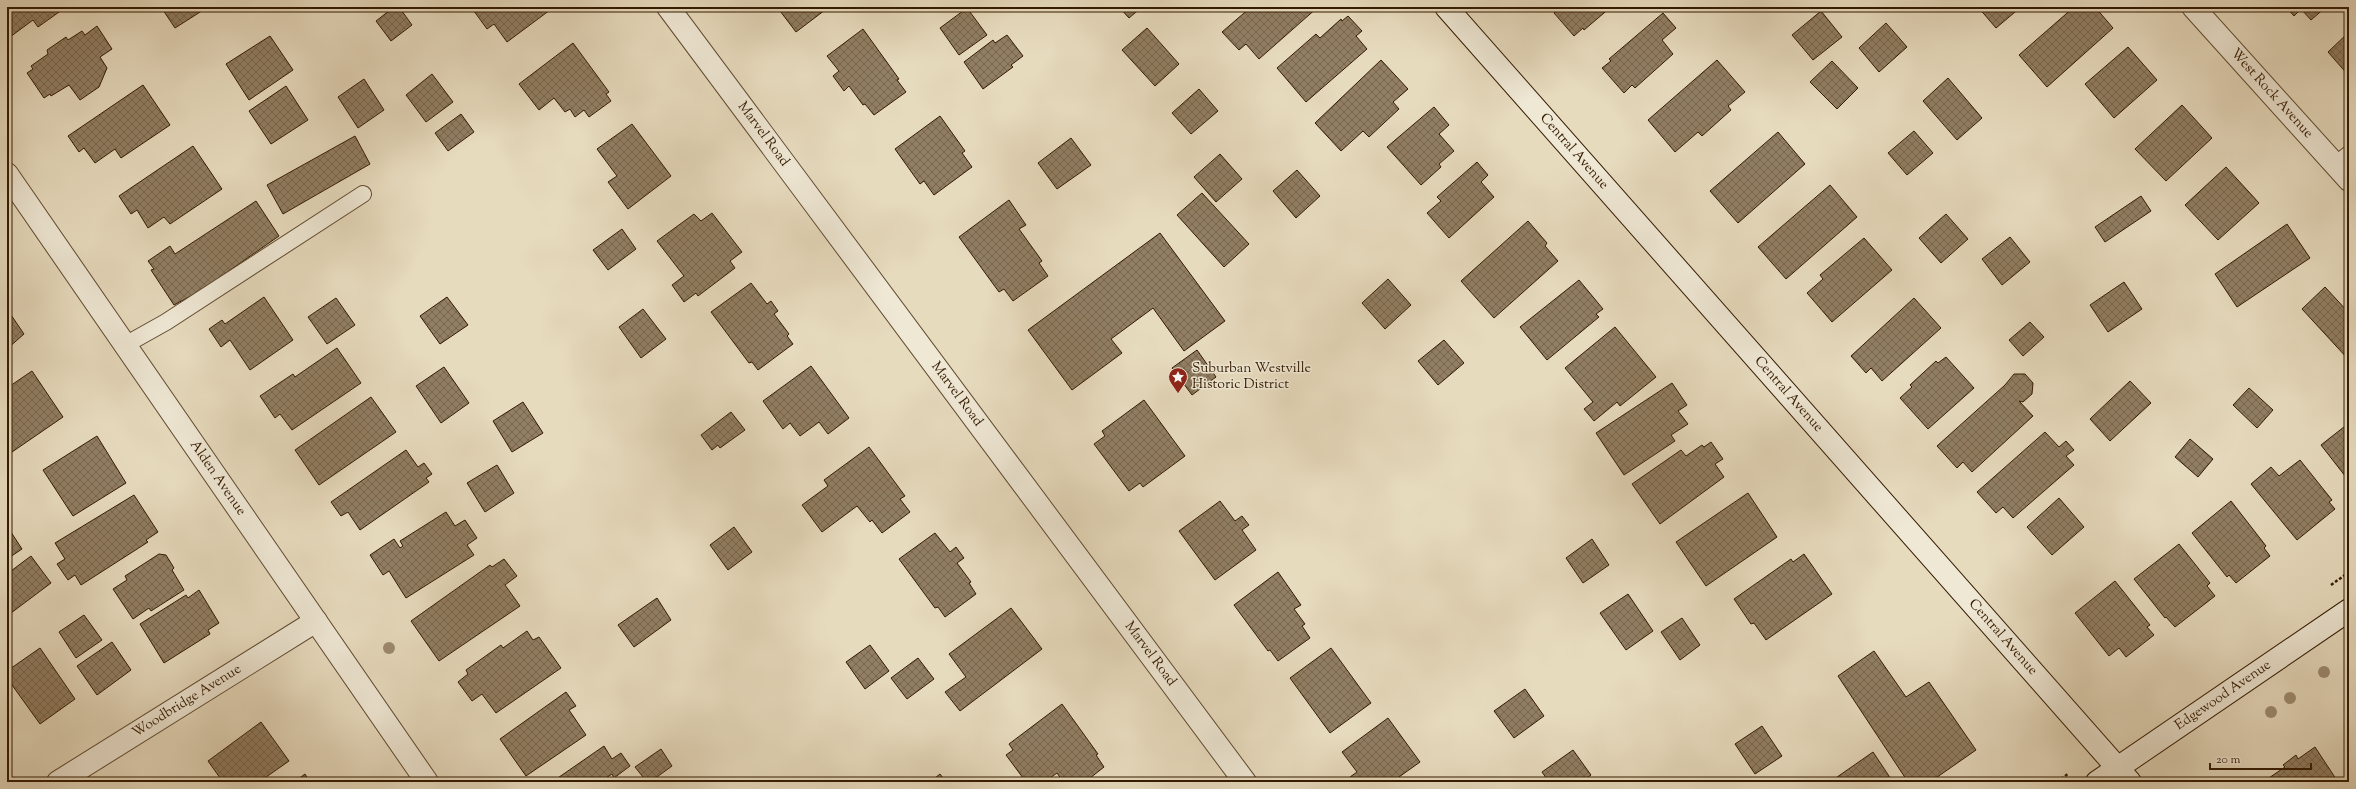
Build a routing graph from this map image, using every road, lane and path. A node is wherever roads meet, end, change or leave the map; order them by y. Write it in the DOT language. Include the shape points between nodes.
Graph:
graph roads {
  1 [pos="668,7"];
  2 [pos="1446,7"];
  3 [pos="2193,7"];
  4 [pos="2344,167"];
  5 [pos="7,174"];
  6 [pos="363,194"];
  7 [pos="125,345"];
  8 [pos="2349,610"];
  9 [pos="316,621"];
  10 [pos="2124,775"];
  11 [pos="58,782"];
  12 [pos="427,782"];
  13 [pos="1245,782"];
  14 [pos="2097,782"];
  1 -- 13 [label="street, Marvel Road"];
  2 -- 10 [label="street, Central Avenue"];
  3 -- 4 [label="street, West Rock Avenue"];
  5 -- 7 [label="street, Alden Avenue"];
  6 -- 7 [label="lane" via="166,322"];
  7 -- 9 [label="street, Alden Avenue"];
  8 -- 10 [label="street, Edgewood Avenue"];
  9 -- 11 [label="street, Woodbridge Avenue"];
  9 -- 12 [label="street, Alden Avenue"];
  10 -- 14 [label="street, Edgewood Avenue"];
}
